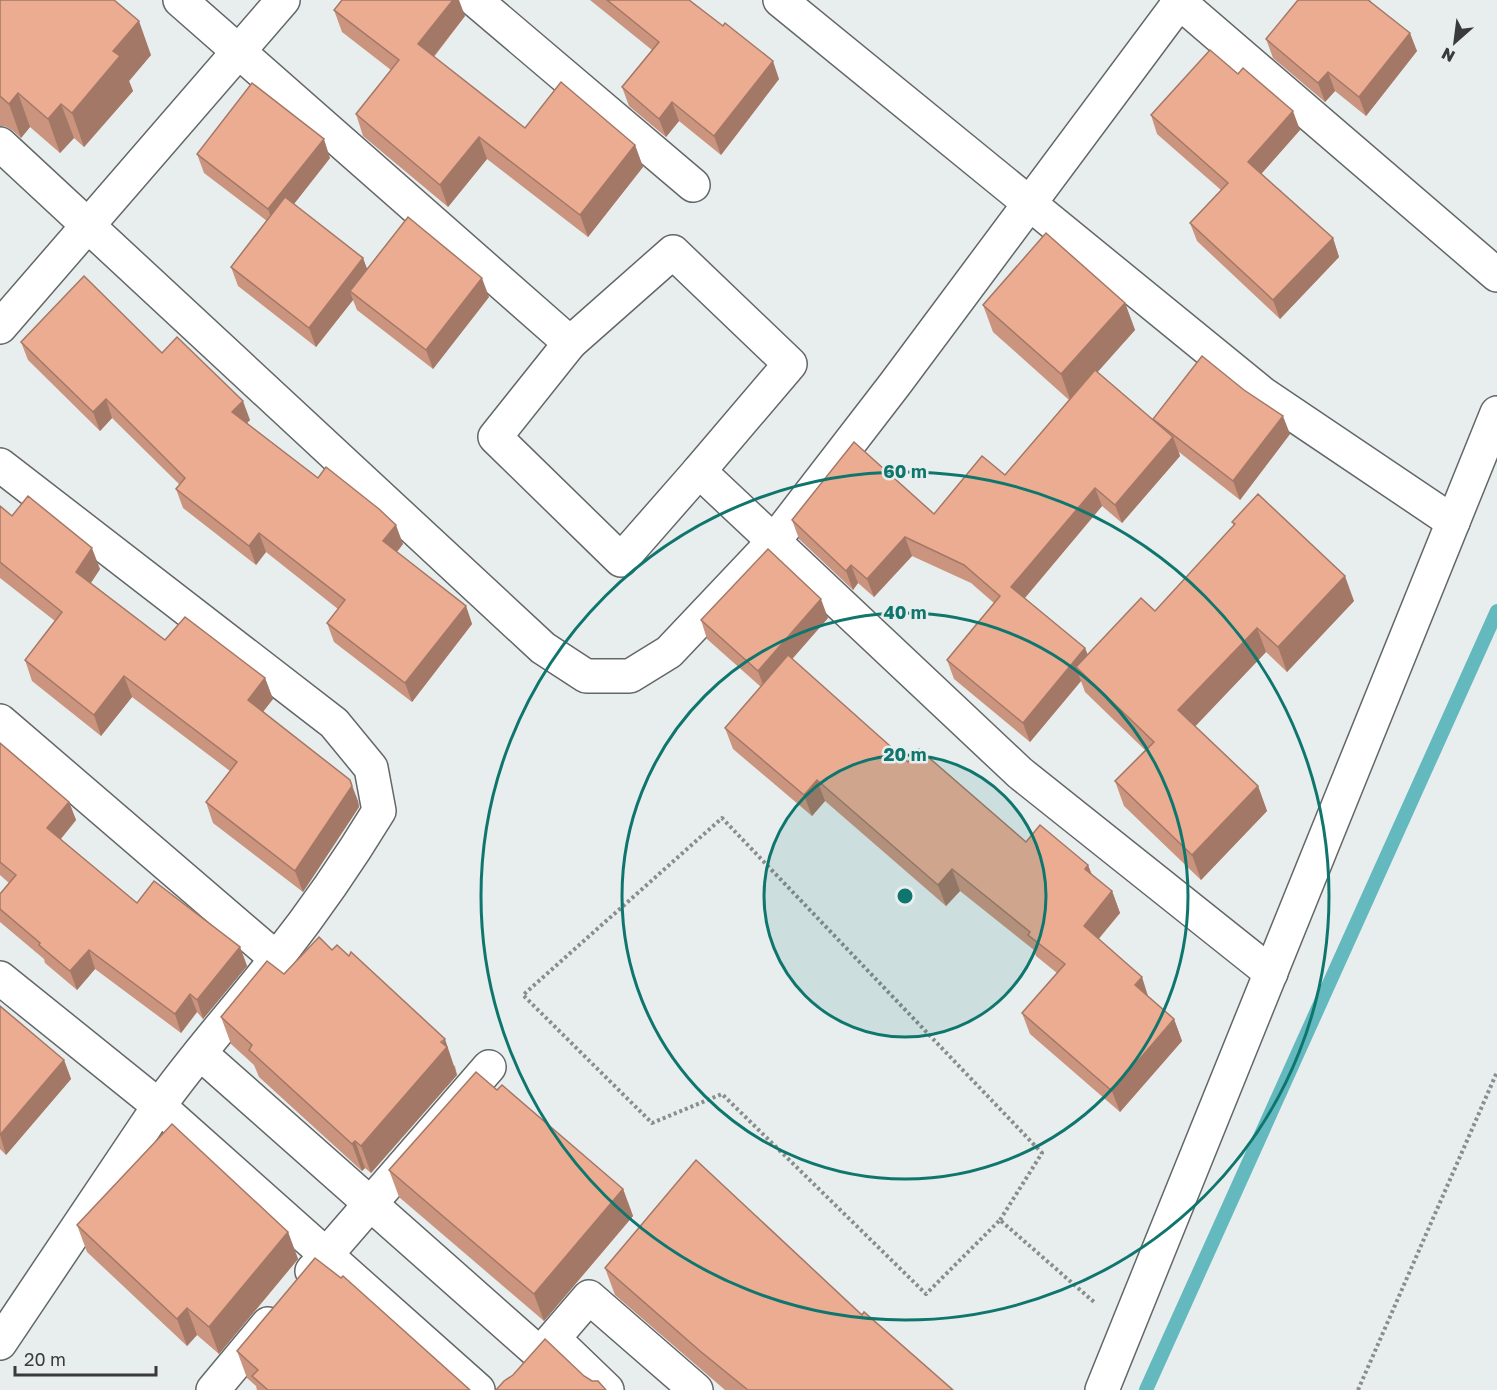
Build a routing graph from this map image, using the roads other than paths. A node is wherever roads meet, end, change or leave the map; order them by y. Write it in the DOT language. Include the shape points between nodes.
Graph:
graph roads {
  1 [pos="180,0"];
  2 [pos="283,0"];
  3 [pos="475,0"];
  4 [pos="780,0"];
  5 [pos="1179,1"];
  6 [pos="238,51"];
  7 [pos="0,144"];
  8 [pos="693,184"];
  9 [pos="1028,204"];
  10 [pos="87,226"];
  11 [pos="1497,275"];
  12 [pos="0,327"];
  13 [pos="570,343"];
  14 [pos="1497,413"];
  15 [pos="0,465"];
  16 [pos="699,471"];
  17 [pos="1453,522"];
  18 [pos="774,542"];
  19 [pos="0,721"];
  20 [pos="277,959"];
  21 [pos="1271,973"];
  22 [pos="0,978"];
  23 [pos="200,1053"];
  24 [pos="489,1067"];
  25 [pos="159,1106"];
  26 [pos="369,1203"];
  27 [pos="327,1253"];
  28 [pos="0,1343"];
  29 [pos="540,1355"];
  30 [pos="213,1390"];
  31 [pos="478,1390"];
  32 [pos="607,1390"];
  33 [pos="696,1390"];
  34 [pos="1102,1390"];
  1 -- 6 [label="street"];
  2 -- 6 [label="street"];
  3 -- 8 [label="street"];
  4 -- 9 [label="street"];
  5 -- 9 [label="street"];
  5 -- 11 [label="street"];
  6 -- 10 [label="street"];
  6 -- 13 [label="street"];
  7 -- 10 [label="street"];
  9 -- 17 [label="street" via="1263,394"];
  9 -- 18 [label="street"];
  10 -- 12 [label="street"];
  10 -- 18 [label="street" via="543,648 586,676 630,676 669,652"];
  13 -- 16 [label="street" via="495,437 621,560"];
  13 -- 16 [label="street" via="673,252 790,364"];
  14 -- 17 [label="street"];
  15 -- 20 [label="street" via="334,723 371,768 380,811 347,864"];
  16 -- 18 [label="street"];
  17 -- 21 [label="street"];
  18 -- 21 [label="street" via="1020,773"];
  19 -- 20 [label="street"];
  20 -- 23 [label="street"];
  21 -- 34 [label="street"];
  22 -- 25 [label="street"];
  23 -- 25 [label="street"];
  23 -- 26 [label="street"];
  24 -- 26 [label="street"];
  25 -- 27 [label="street"];
  25 -- 28 [label="street"];
  26 -- 27 [label="street"];
  26 -- 29 [label="street"];
  27 -- 30 [label="street"];
  27 -- 31 [label="street"];
  29 -- 32 [label="street"];
  29 -- 33 [label="street" via="597,1288"];
}
